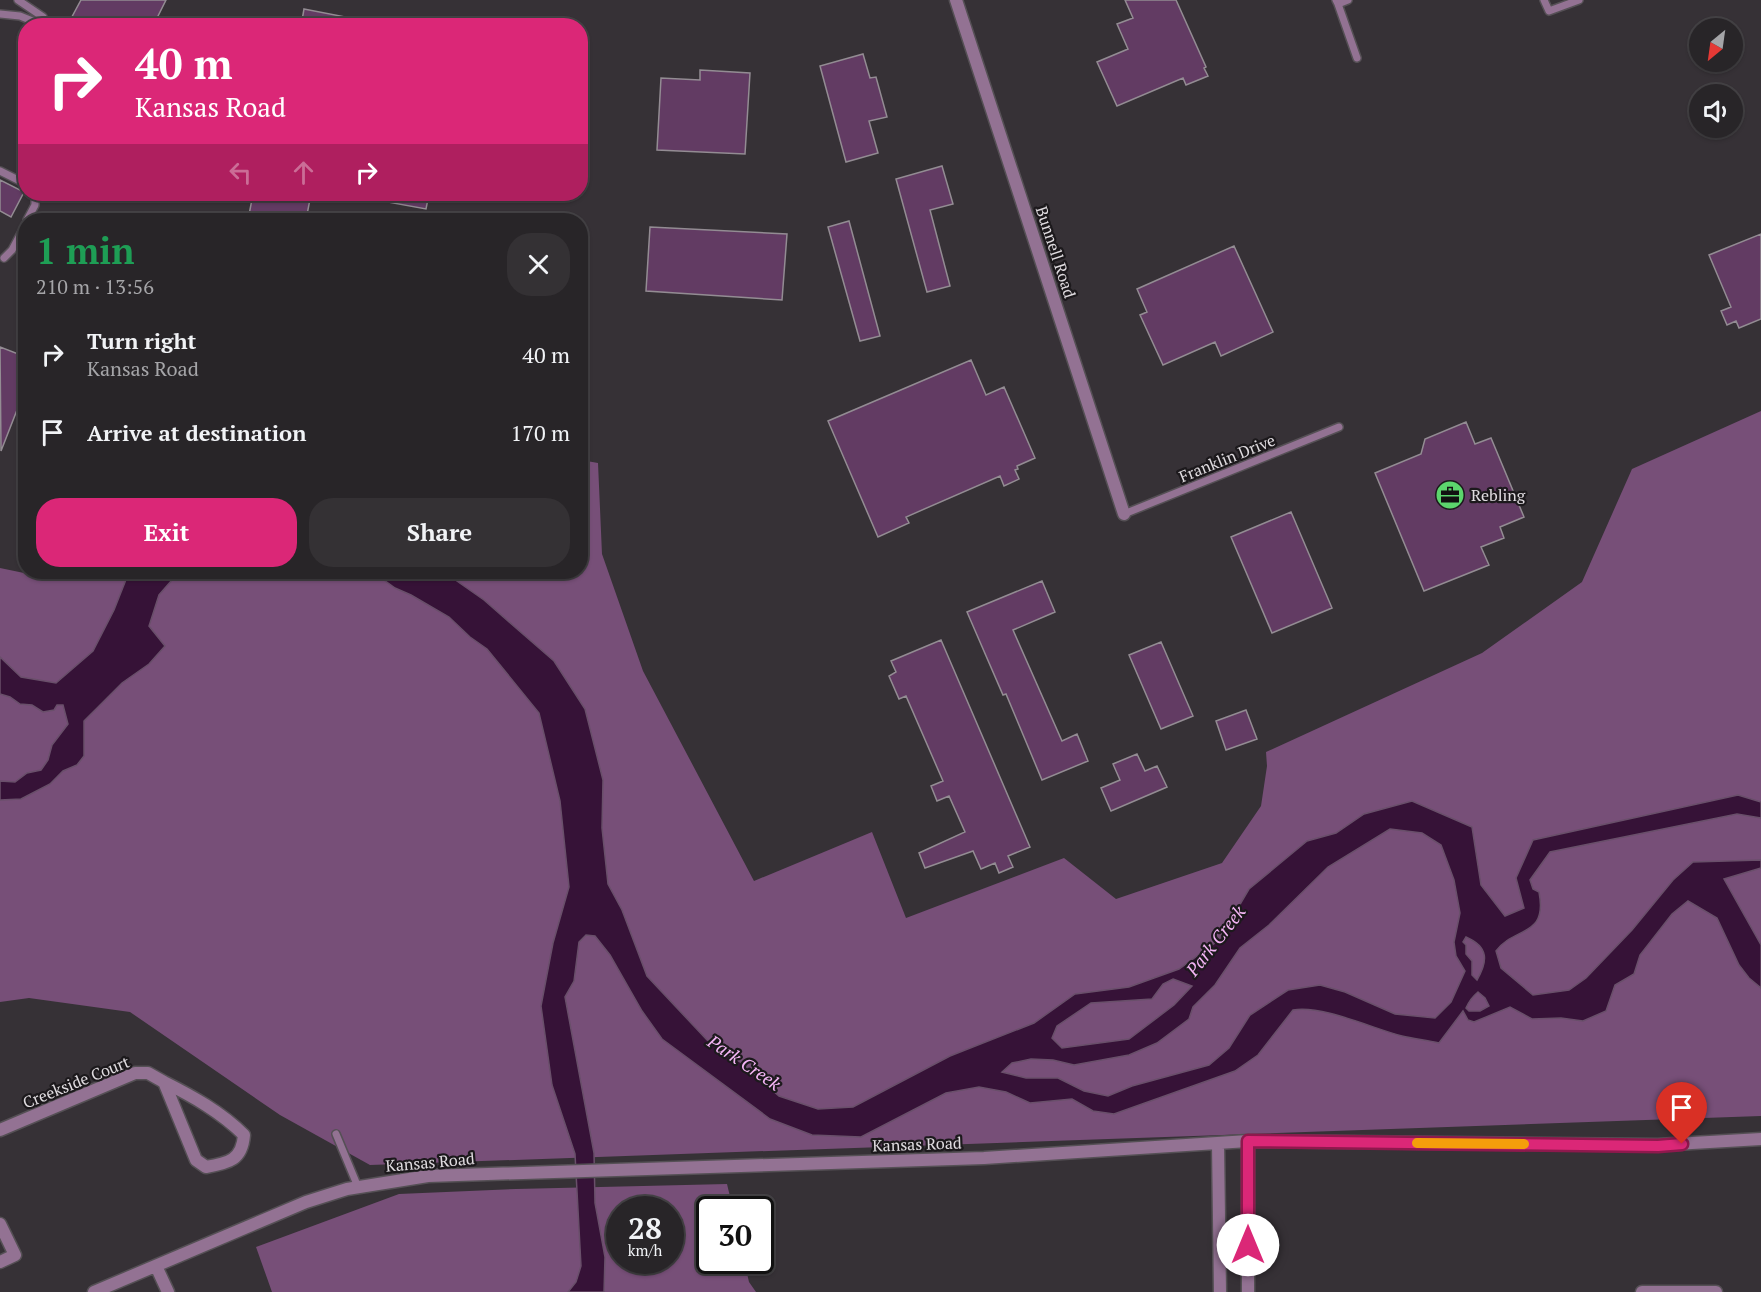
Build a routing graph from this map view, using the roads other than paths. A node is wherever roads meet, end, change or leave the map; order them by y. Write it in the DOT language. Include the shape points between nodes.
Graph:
graph roads {
  1 [pos="18,0"];
  2 [pos="956,0"];
  3 [pos="1348,0"];
  4 [pos="1544,0"];
  5 [pos="1579,0"];
  6 [pos="1337,2"];
  7 [pos="0,14"];
  8 [pos="33,18"];
  9 [pos="39,18"];
  10 [pos="1357,58"];
  11 [pos="0,171"];
  12 [pos="18,180"];
  13 [pos="18,238"];
  14 [pos="4,258"];
  15 [pos="1339,427"];
  16 [pos="1124,514"];
  17 [pos="164,1082"];
  18 [pos="0,1130"];
  19 [pos="336,1134"];
  20 [pos="1761,1139"];
  21 [pos="1248,1141"];
  22 [pos="1218,1144"];
  23 [pos="358,1187"];
  24 [pos="0,1224"];
  25 [pos="0,1262"];
  26 [pos="156,1266"];
  27 [pos="94,1292"];
  28 [pos="168,1292"];
  29 [pos="1220,1292"];
  30 [pos="1248,1292"];
  31 [pos="1642,1292"];
  32 [pos="1716,1292"];
  1 -- 9 [label="lane"];
  2 -- 16 [label="street, Bunnell Road"];
  3 -- 6 [label="lane"];
  4 -- 5 [label="lane" via="1550,11"];
  6 -- 10 [label="lane"];
  7 -- 8 [label="lane"];
  11 -- 12 [label="lane"];
  13 -- 14 [label="lane"];
  15 -- 16 [label="lane, Franklin Drive"];
  17 -- 17 [label="street, Creekside Court" via="196,1160 206,1167 236,1157 243,1148 244,1135 191,1096"];
  17 -- 18 [label="street, Creekside Court" via="148,1073 135,1073"];
  19 -- 23 [label="lane"];
  20 -- 21 [label="street, Kansas Road" via="1658,1146"];
  21 -- 22 [label="street, Kansas Road"];
  21 -- 30 [label="street"];
  22 -- 23 [label="street, Kansas Road" via="984,1158 428,1176"];
  22 -- 29 [label="street"];
  23 -- 26 [label="street, Kansas Road" via="306,1202"];
  24 -- 25 [label="street" via="15,1255"];
  26 -- 27 [label="street, Kansas Road"];
  26 -- 28 [label="street"];
  31 -- 32 [label="street"];
}
